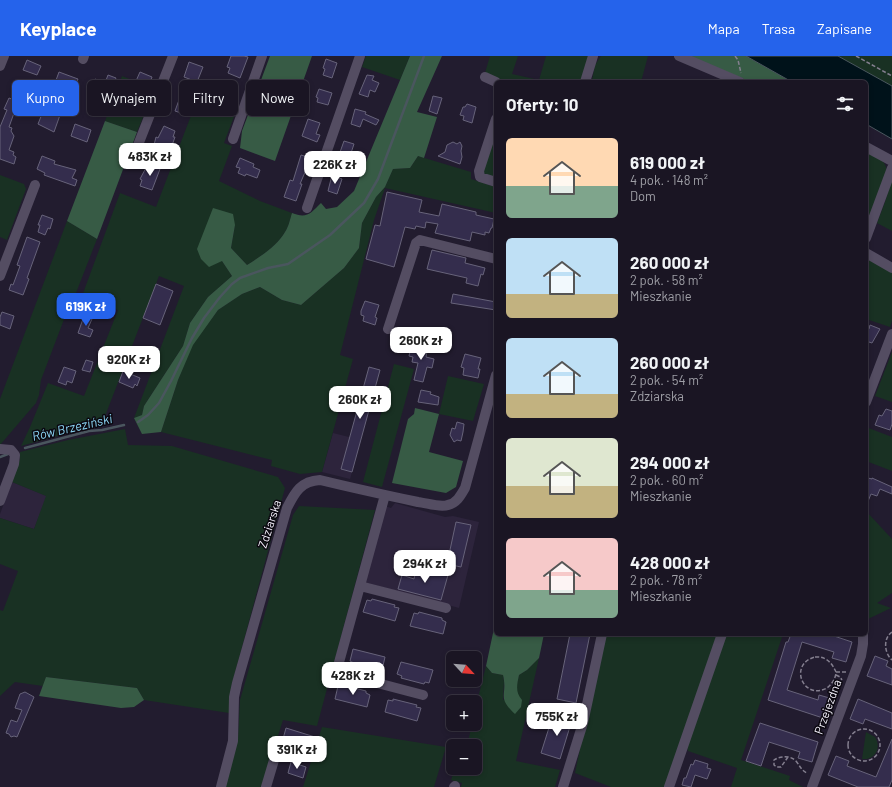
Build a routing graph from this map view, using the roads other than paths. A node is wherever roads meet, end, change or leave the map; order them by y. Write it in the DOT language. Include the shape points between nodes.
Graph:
graph roads {
  1 [pos="4,56"];
  2 [pos="173,56"];
  3 [pos="262,56"];
  4 [pos="360,56"];
  5 [pos="593,56"];
  6 [pos="679,56"];
  7 [pos="0,66"];
  8 [pos="485,77"];
  9 [pos="741,79"];
  10 [pos="585,80"];
  11 [pos="494,81"];
  12 [pos="494,125"];
  13 [pos="233,139"];
  14 [pos="138,145"];
  15 [pos="868,148"];
  16 [pos="892,161"];
  17 [pos="892,168"];
  18 [pos="494,181"];
  19 [pos="35,184"];
  20 [pos="307,208"];
  21 [pos="868,233"];
  22 [pos="868,254"];
  23 [pos="494,258"];
  24 [pos="892,268"];
  25 [pos="0,276"];
  26 [pos="388,328"];
  27 [pos="892,334"];
  28 [pos="494,382"];
  29 [pos="868,397"];
  30 [pos="0,449"];
  31 [pos="385,495"];
  32 [pos="0,501"];
  33 [pos="360,586"];
  34 [pos="446,608"];
  35 [pos="602,636"];
  36 [pos="721,636"];
  37 [pos="863,636"];
  38 [pos="423,695"];
  39 [pos="278,750"];
  40 [pos="221,787"];
  41 [pos="266,787"];
  42 [pos="563,787"];
  43 [pos="669,787"];
  44 [pos="812,787"];
  1 -- 7 [label="street"];
  2 -- 14 [label="street"];
  3 -- 13 [label="street"];
  4 -- 20 [label="street"];
  5 -- 10 [label="street"];
  6 -- 9 [label="street"];
  8 -- 11 [label="street"];
  12 -- 18 [label="street" via="479,171 480,177"];
  15 -- 16 [label="street"];
  17 -- 21 [label="street"];
  19 -- 25 [label="street"];
  22 -- 24 [label="street"];
  23 -- 26 [label="street" via="420,240 416,243"];
  27 -- 29 [label="street"];
  28 -- 31 [label="street, Zdziarska" via="465,488 460,497 453,504 446,506"];
  30 -- 32 [label="street" via="8,449 15,455"];
  31 -- 33 [label="street"];
  31 -- 40 [label="street, Zdziarska" via="312,480 301,486 291,499 237,683 234,697 233,741"];
  33 -- 34 [label="street"];
  33 -- 38 [label="street" via="338,670 343,674"];
  35 -- 42 [label="street" via="584,718"];
  36 -- 43 [label="street"];
  37 -- 44 [label="street, Przejezdna" via="861,656"];
  39 -- 41 [label="street"];
}
